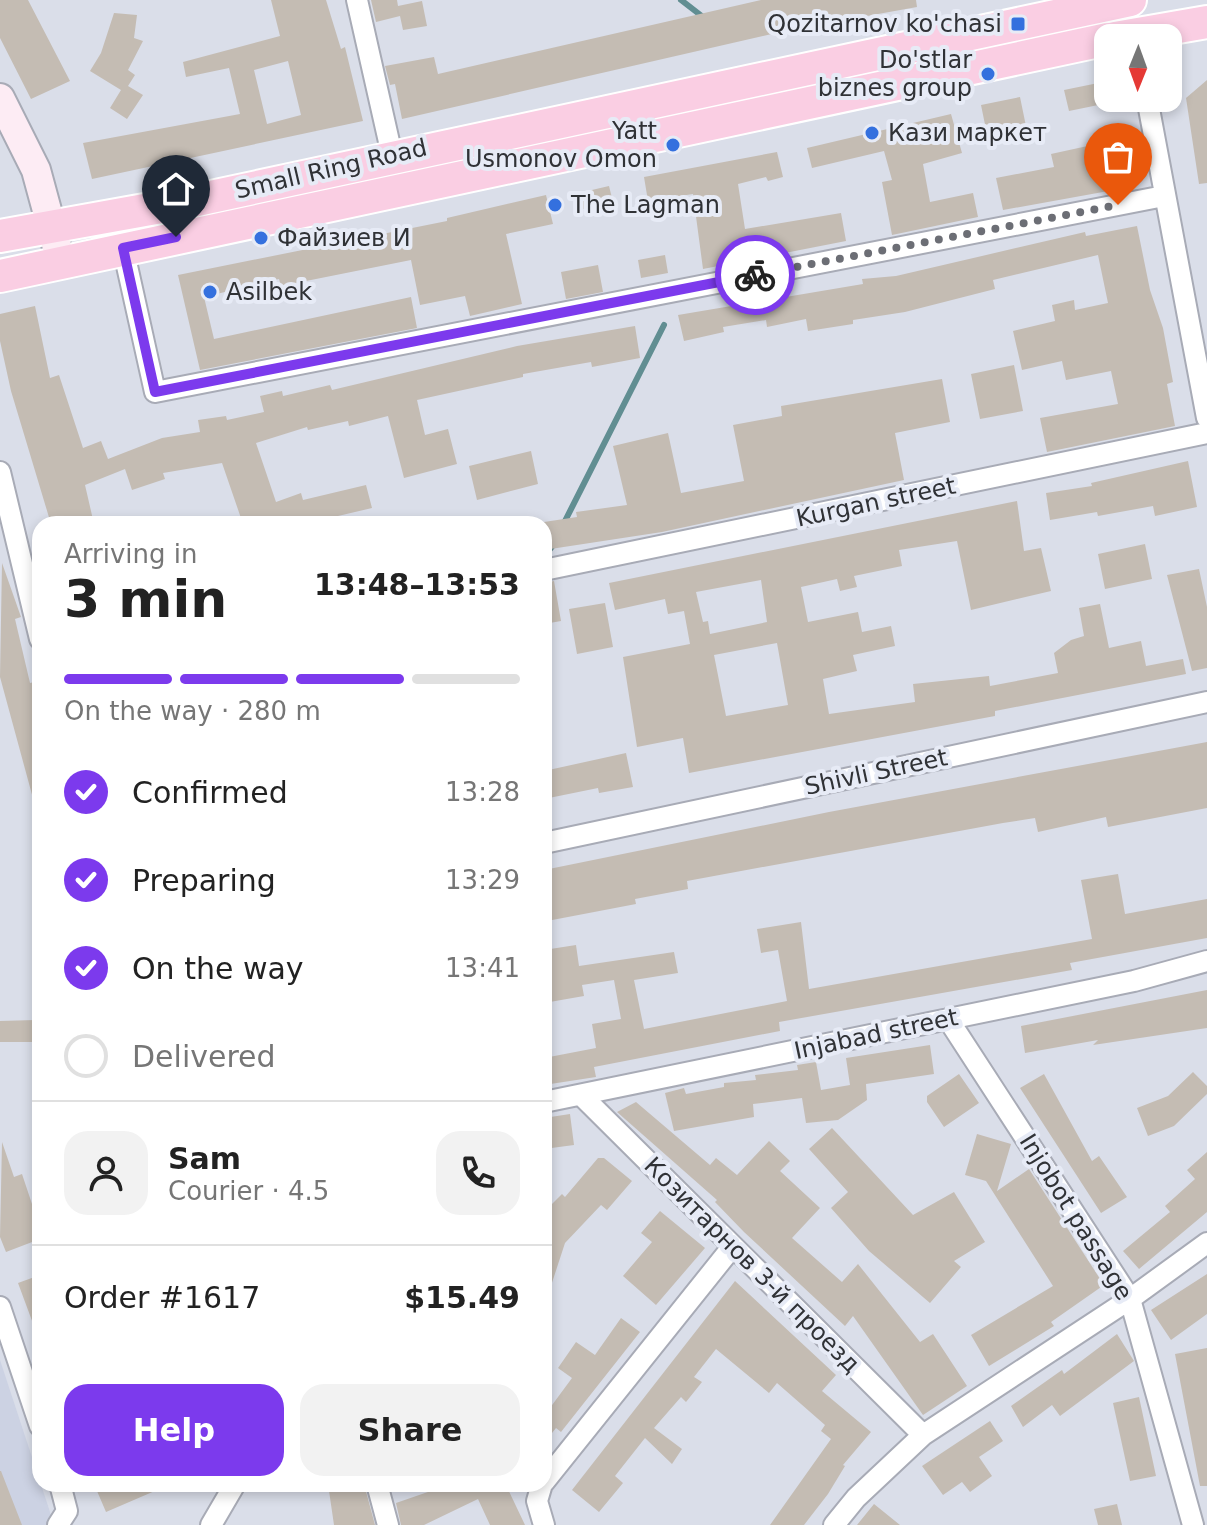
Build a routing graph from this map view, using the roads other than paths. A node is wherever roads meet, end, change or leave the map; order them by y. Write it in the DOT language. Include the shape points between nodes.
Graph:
graph roads {
  1 [pos="357,0"];
  2 [pos="1130,0"];
  3 [pos="1207,22"];
  4 [pos="1125,24"];
  5 [pos="1182,26"];
  6 [pos="1094,43"];
  7 [pos="0,98"];
  8 [pos="1149,112"];
  9 [pos="392,155"];
  10 [pos="1164,196"];
  11 [pos="53,226"];
  12 [pos="0,236"];
  13 [pos="123,248"];
  14 [pos="61,262"];
  15 [pos="0,276"];
  16 [pos="1207,418"];
  17 [pos="1207,433"];
  18 [pos="0,472"];
  19 [pos="552,568"];
  20 [pos="32,606"];
  21 [pos="1207,702"];
  22 [pos="552,841"];
  23 [pos="1207,961"];
  24 [pos="948,1019"];
  25 [pos="581,1095"];
  26 [pos="552,1100"];
  27 [pos="1207,1243"];
  28 [pos="733,1246"];
  29 [pos="1130,1299"];
  30 [pos="0,1307"];
  31 [pos="32,1402"];
  32 [pos="923,1435"];
  33 [pos="552,1472"];
  34 [pos="62,1492"];
  35 [pos="230,1492"];
  36 [pos="379,1492"];
  37 [pos="540,1492"];
  38 [pos="58,1525"];
  39 [pos="211,1525"];
  40 [pos="388,1525"];
  41 [pos="544,1525"];
  42 [pos="834,1525"];
  43 [pos="1193,1525"];
  1 -- 9 [label="street"];
  2 -- 4 [label="street"];
  2 -- 9 [label="highway, Small Ring Road"];
  3 -- 5 [label="highway, Small Ring Road"];
  6 -- 13 [label="highway, Small Ring Road"];
  7 -- 11 [label="main road" via="36,170"];
  8 -- 10 [label="street"];
  9 -- 11 [label="highway, Small Ring Road" via="178,204"];
  10 -- 13 [label="street" via="155,392"];
  10 -- 16 [label="street"];
  11 -- 12 [label="highway, Small Ring Road"];
  11 -- 14 [label="main road"];
  13 -- 14 [label="highway, Small Ring Road"];
  14 -- 15 [label="highway, Small Ring Road"];
  17 -- 19 [label="street, Kurgan street"];
  18 -- 20 [label="street"];
  21 -- 22 [label="street, Shivli Street"];
  23 -- 24 [label="street, Injаbаd street"];
  24 -- 25 [label="street, Injаbаd street"];
  24 -- 29 [label="street, Injobot passage"];
  25 -- 26 [label="street, Injаbаd street"];
  25 -- 28 [label="street, Козитарнов 3-й проезд"];
  27 -- 29 [label="street"];
  28 -- 32 [label="street, Козитарнов 3-й проезд"];
  28 -- 33 [label="street"];
  29 -- 32 [label="street"];
  29 -- 43 [label="street, Injobot passage"];
  30 -- 31 [label="street"];
  32 -- 42 [label="street"];
  34 -- 38 [label="street" via="67,1511"];
  35 -- 39 [label="street"];
  36 -- 40 [label="street"];
  37 -- 41 [label="street" via="537,1501"];
}
